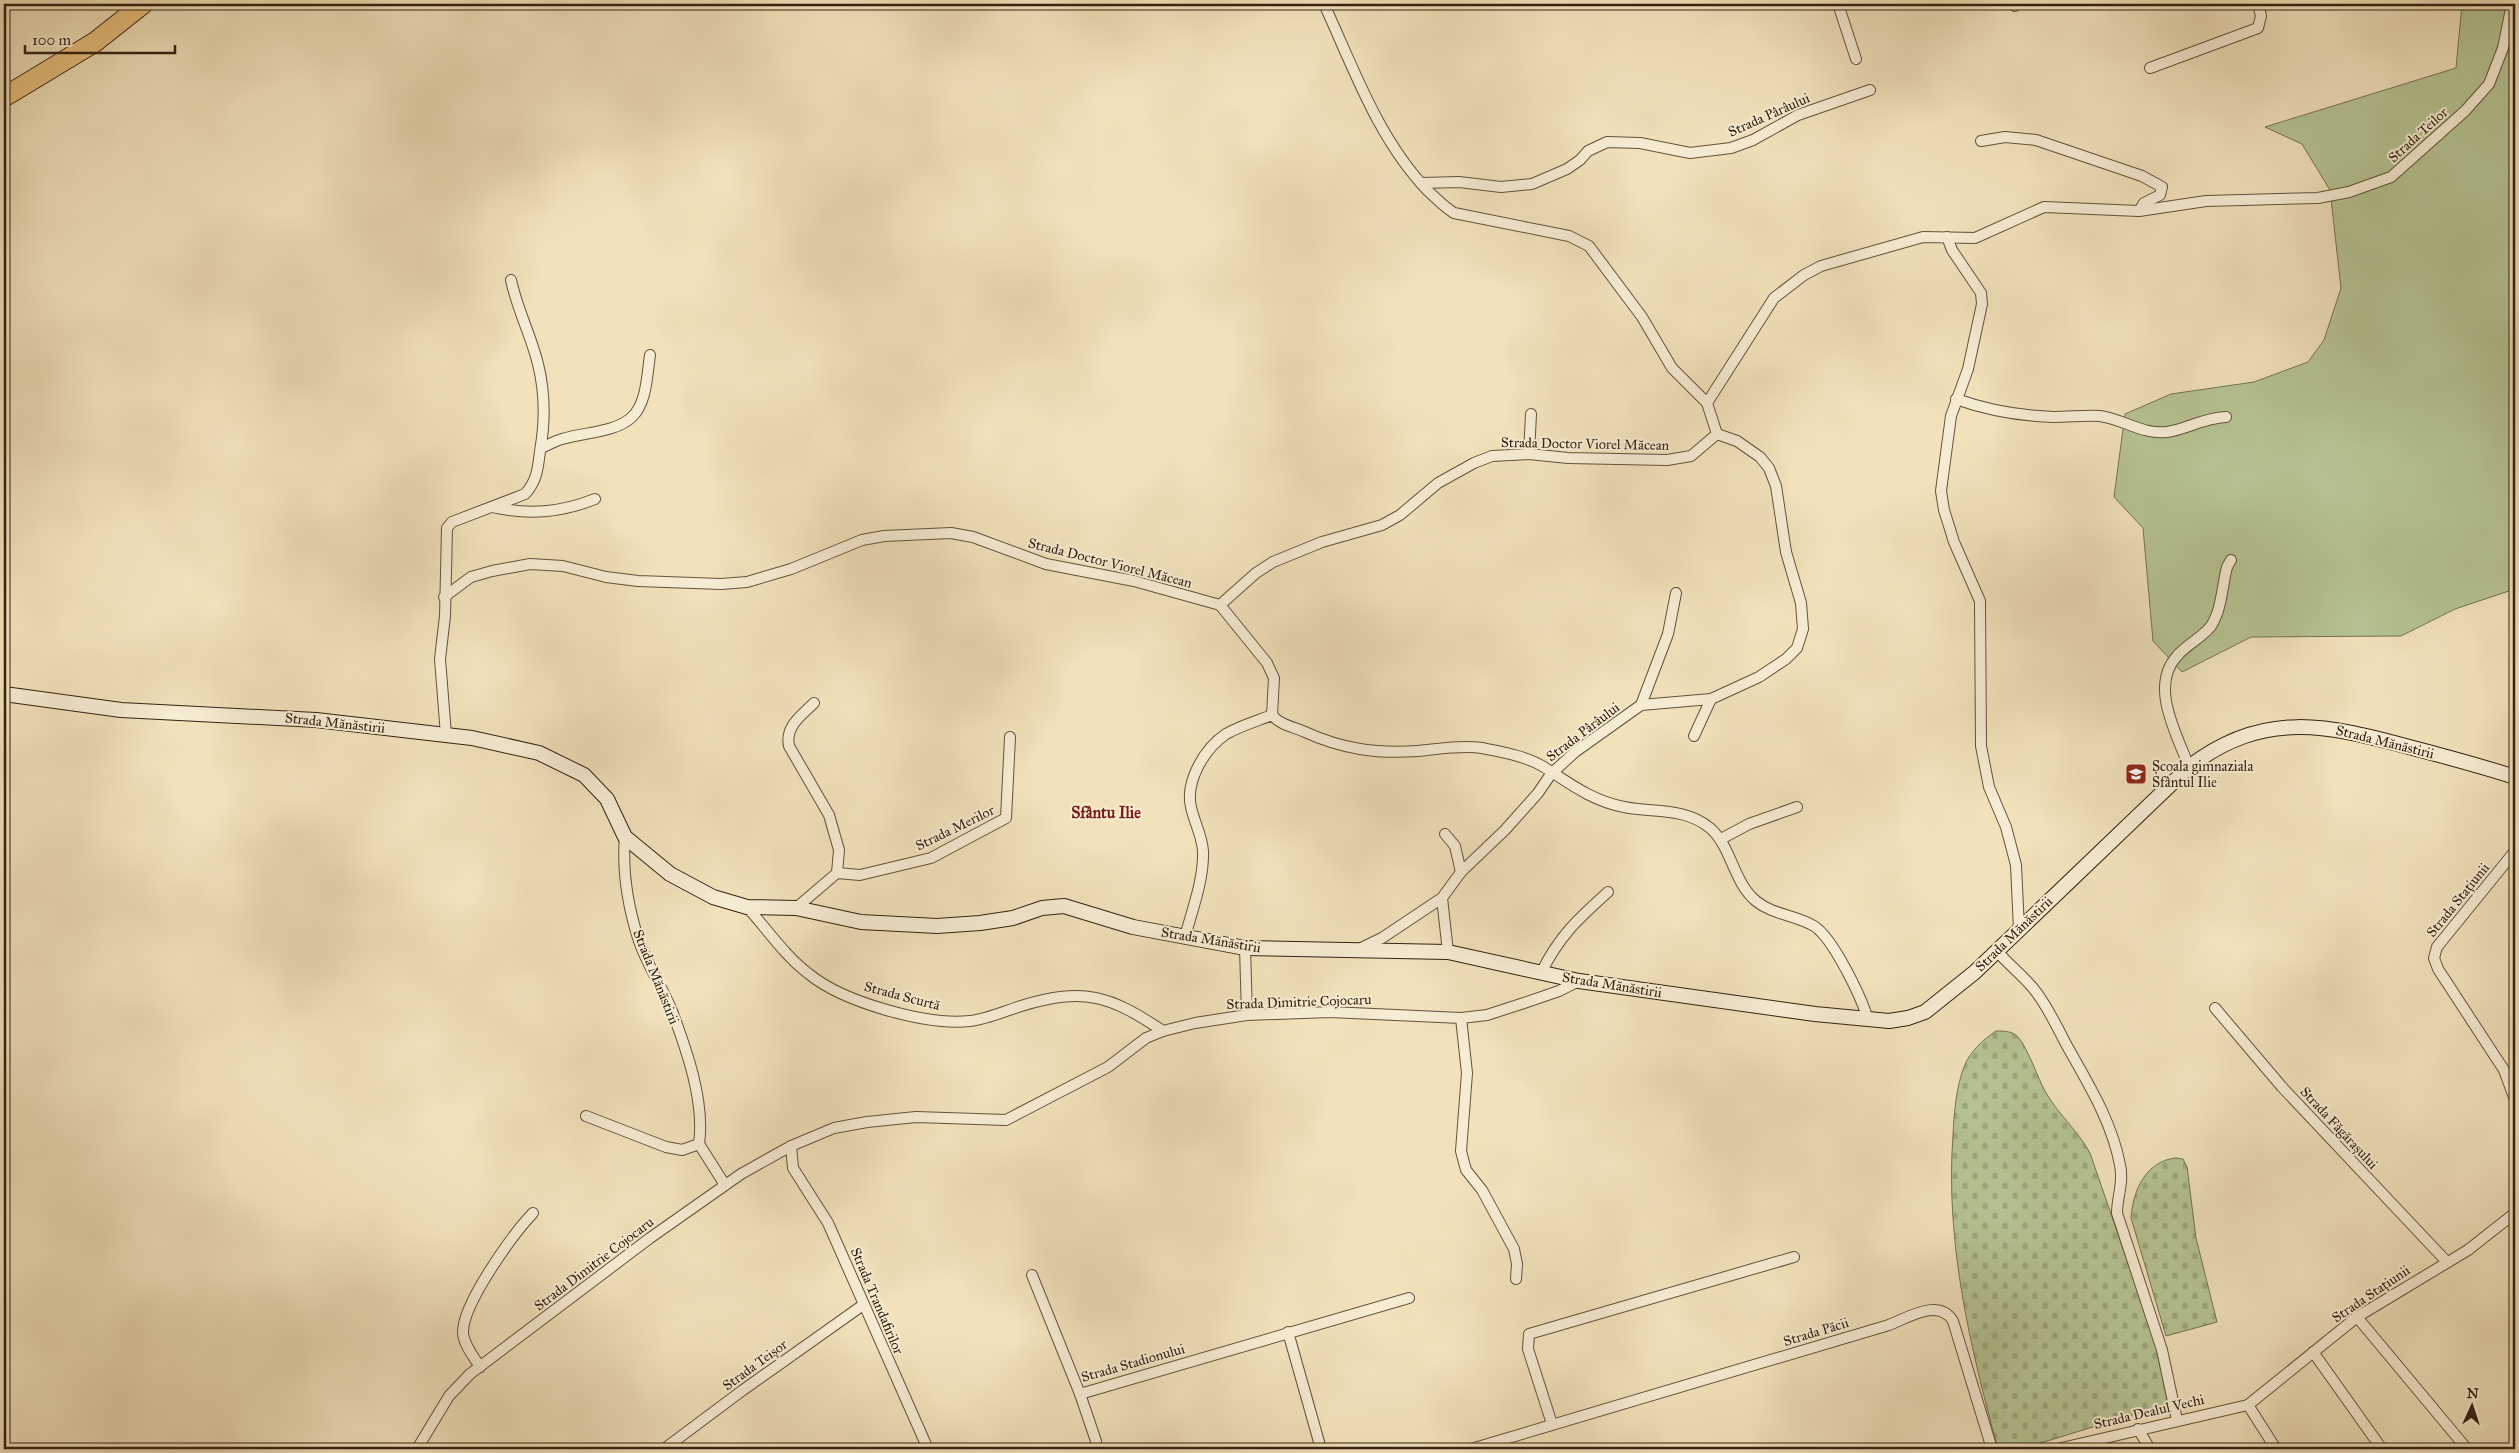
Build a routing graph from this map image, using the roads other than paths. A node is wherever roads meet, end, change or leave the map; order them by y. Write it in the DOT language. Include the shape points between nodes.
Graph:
graph roads {
  1 [pos="143,4"];
  2 [pos="1324,4"];
  3 [pos="1838,4"];
  4 [pos="2258,4"];
  5 [pos="2512,4"];
  6 [pos="1856,59"];
  7 [pos="2150,68"];
  8 [pos="1870,90"];
  9 [pos="4,97"];
  10 [pos="1981,141"];
  11 [pos="1421,183"];
  12 [pos="2139,211"];
  13 [pos="1947,238"];
  14 [pos="511,280"];
  15 [pos="650,355"];
  16 [pos="1956,399"];
  17 [pos="1707,403"];
  18 [pos="1531,414"];
  19 [pos="2226,417"];
  20 [pos="1718,434"];
  21 [pos="541,448"];
  22 [pos="1529,454"];
  23 [pos="595,499"];
  24 [pos="491,507"];
  25 [pos="2231,560"];
  26 [pos="1676,593"];
  27 [pos="444,597"];
  28 [pos="1220,605"];
  29 [pos="4,694"];
  30 [pos="1711,699"];
  31 [pos="814,703"];
  32 [pos="1641,705"];
  33 [pos="1272,715"];
  34 [pos="446,735"];
  35 [pos="1694,736"];
  36 [pos="1010,737"];
  37 [pos="2189,767"];
  38 [pos="1551,774"];
  39 [pos="2515,776"];
  40 [pos="1797,807"];
  41 [pos="1445,834"];
  42 [pos="625,837"];
  43 [pos="1721,839"];
  44 [pos="2515,851"];
  45 [pos="1462,872"];
  46 [pos="837,873"];
  47 [pos="1608,892"];
  48 [pos="1442,898"];
  49 [pos="747,907"];
  50 [pos="796,908"];
  51 [pos="2019,929"];
  52 [pos="1185,937"];
  53 [pos="1245,948"];
  54 [pos="1358,949"];
  55 [pos="1996,950"];
  56 [pos="1448,952"];
  57 [pos="1541,973"];
  58 [pos="1579,981"];
  59 [pos="2215,1008"];
  60 [pos="1247,1015"];
  61 [pos="1461,1018"];
  62 [pos="1868,1020"];
  63 [pos="1163,1031"];
  64 [pos="2515,1100"];
  65 [pos="586,1116"];
  66 [pos="699,1144"];
  67 [pos="791,1146"];
  68 [pos="773,1155"];
  69 [pos="794,1168"];
  70 [pos="725,1185"];
  71 [pos="534,1212"];
  72 [pos="2515,1213"];
  73 [pos="1794,1257"];
  74 [pos="2447,1262"];
  75 [pos="1032,1275"];
  76 [pos="1516,1279"];
  77 [pos="1409,1298"];
  78 [pos="863,1305"];
  79 [pos="2358,1317"];
  80 [pos="1288,1332"];
  81 [pos="2313,1352"];
  82 [pos="480,1367"];
  83 [pos="1080,1394"];
  84 [pos="2248,1405"];
  85 [pos="2177,1420"];
  86 [pos="1552,1424"];
  87 [pos="2138,1429"];
  88 [pos="1096,1441"];
  89 [pos="2086,1445"];
  90 [pos="416,1449"];
  91 [pos="664,1449"];
  92 [pos="928,1449"];
  93 [pos="1321,1449"];
  94 [pos="1471,1449"];
  95 [pos="1992,1449"];
  96 [pos="2057,1449"];
  97 [pos="2150,1449"];
  98 [pos="2276,1449"];
  99 [pos="2382,1449"];
  100 [pos="2468,1449"];
  1 -- 9 [label="highway" via="95,42"];
  2 -- 11 [label="street" via="1382,128 1404,164"];
  3 -- 6 [label="street"];
  4 -- 7 [label="street" via="2261,16 2258,28"];
  5 -- 12 [label="street, Strada Teilor" via="2503,48 2488,84 2465,111 2391,177 2349,192 2318,198 2206,201"];
  8 -- 11 [label="street, Strada Pârâului" via="1798,115 1753,140 1730,148 1690,153 1640,143 1607,142 1592,148 1568,169 1532,184 1501,187 1458,182"];
  10 -- 12 [label="street" via="2005,137 2036,140 2142,176 2162,187 2160,195 2144,203"];
  11 -- 17 [label="street" via="1454,213 1569,236 1589,246 1642,317 1672,368"];
  12 -- 13 [label="street, Strada Teilor" via="2044,207 1975,238"];
  13 -- 16 [label="street" via="1981,292 1982,304 1968,369"];
  13 -- 17 [label="street, Strada Teilor" via="1923,237 1821,266 1804,275 1774,298"];
  14 -- 21 [label="street" via="538,362 542,388"];
  15 -- 21 [label="street" via="646,388 633,417 606,429 562,439"];
  16 -- 19 [label="street" via="1990,409 2036,416 2099,416 2149,432 2166,432 2208,418"];
  16 -- 51 [label="street" via="1941,491 1954,542 1980,601 1980,746 1989,786 2006,827 2016,865"];
  17 -- 20 [label="street"];
  18 -- 22 [label="street"];
  20 -- 22 [label="street, Strada Doctor Viorel Măcean" via="1691,456 1667,460"];
  20 -- 30 [label="street, Strada Pârâului" via="1748,448 1768,468 1781,507 1786,552 1801,604 1803,629 1797,648 1786,659 1759,677"];
  21 -- 24 [label="street" via="533,486 525,494"];
  22 -- 28 [label="street, Strada Doctor Viorel Măcean" via="1492,456 1474,463 1438,483 1400,515 1382,525 1322,542 1273,562"];
  23 -- 24 [label="street" via="571,509 558,510 517,511"];
  24 -- 27 [label="street" via="452,522 447,528"];
  25 -- 37 [label="street" via="2216,618 2210,628 2175,658 2166,676 2168,710"];
  26 -- 32 [label="street" via="1668,634"];
  27 -- 28 [label="street, Strada Doctor Viorel Măcean" via="471,577 530,564 563,566 606,577 646,581 747,582 791,569 862,540 938,532 973,537 1046,564 1134,581"];
  27 -- 34 [label="street" via="440,659"];
  28 -- 33 [label="street" via="1267,663 1274,678"];
  29 -- 34 [label="street, Strada Mănăstirii" via="103,708 284,717"];
  30 -- 32 [label="street, Strada Pârâului"];
  30 -- 35 [label="street"];
  31 -- 46 [label="street" via="789,730 788,738 829,815 840,850"];
  32 -- 38 [label="street, Strada Pârâului" via="1575,752"];
  33 -- 38 [label="street" via="1280,722 1328,743 1353,750 1389,753 1480,748 1528,759 1545,767"];
  33 -- 52 [label="street" via="1227,734 1215,743 1194,776 1191,807 1200,831 1203,862"];
  34 -- 42 [label="street, Strada Mănăstirii" via="539,753 584,774 607,799"];
  36 -- 46 [label="street, Strada Merilor" via="1006,818 931,858 860,875"];
  37 -- 39 [label="street, Strada Mănăstirii" via="2225,742 2243,735 2273,728 2307,727 2367,735"];
  37 -- 51 [label="street, Strada Mănăstirii"];
  38 -- 43 [label="street, Strada Pârâului" via="1597,799 1624,807 1686,815 1699,820"];
  38 -- 45 [label="street" via="1506,830"];
  40 -- 43 [label="street" via="1749,824"];
  41 -- 45 [label="street" via="1455,846"];
  42 -- 49 [label="street, Strada Mănăstirii" via="680,881 713,897"];
  42 -- 66 [label="street, Strada Mănăstirii" via="626,891 638,939 672,1012 696,1085 701,1112"];
  43 -- 62 [label="street, Strada Pârâului" via="1746,889 1756,901 1815,927 1827,939 1859,993"];
  44 -- 64 [label="street, Strada Stațiunii" via="2436,947 2434,958 2504,1070"];
  45 -- 48 [label="street"];
  46 -- 50 [label="street"];
  47 -- 57 [label="street" via="1572,924"];
  48 -- 54 [label="street" via="1382,938"];
  48 -- 56 [label="street"];
  49 -- 50 [label="street, Strada Mănăstirii"];
  49 -- 63 [label="street, Strada Scurtă" via="809,975 834,990 911,1016 944,1022 971,1021 1050,998 1079,996 1102,998 1122,1005"];
  50 -- 52 [label="street, Strada Mănăstirii" via="860,922 937,926 980,924 1047,907 1064,906 1133,927"];
  51 -- 55 [label="street, Strada Mănăstirii"];
  52 -- 53 [label="street, Strada Mănăstirii"];
  53 -- 54 [label="street, Strada Mănăstirii"];
  53 -- 60 [label="street"];
  54 -- 56 [label="street, Strada Mănăstirii"];
  55 -- 62 [label="street, Strada Mănăstirii" via="1975,972 1925,1012 1889,1021"];
  55 -- 85 [label="street" via="2046,1006 2098,1101 2116,1146 2122,1184 2117,1213 2162,1350"];
  56 -- 57 [label="street, Strada Mănăstirii"];
  57 -- 58 [label="street, Strada Mănăstirii"];
  58 -- 61 [label="street, Strada Dimitrie Cojocaru" via="1524,1003"];
  58 -- 62 [label="street, Strada Mănăstirii"];
  59 -- 74 [label="street, Strada Făgărașului" via="2276,1081"];
  60 -- 61 [label="street, Strada Dimitrie Cojocaru" via="1370,1013"];
  60 -- 63 [label="street, Strada Dimitrie Cojocaru"];
  61 -- 76 [label="street" via="1467,1074 1461,1151 1466,1170 1482,1190 1514,1249"];
  63 -- 67 [label="street, Strada Dimitrie Cojocaru" via="1146,1038 1108,1067 1006,1120 916,1117 867,1122 834,1128"];
  65 -- 66 [label="street" via="666,1147 682,1150"];
  66 -- 70 [label="street"];
  67 -- 68 [label="street, Strada Dimitrie Cojocaru"];
  67 -- 69 [label="street, Strada Trandafirilor"];
  68 -- 69 [label="street, Strada Trandafirilor"];
  68 -- 70 [label="street, Strada Dimitrie Cojocaru"];
  69 -- 78 [label="street, Strada Trandafirilor" via="828,1223"];
  70 -- 82 [label="street, Strada Dimitrie Cojocaru"];
  71 -- 82 [label="street" via="515,1231 465,1320 463,1333"];
  72 -- 74 [label="street, Strada Stațiunii" via="2486,1237"];
  73 -- 86 [label="street" via="1529,1334 1528,1349"];
  74 -- 79 [label="street, Strada Stațiunii"];
  75 -- 83 [label="street, Strada Stadionului"];
  77 -- 80 [label="street, Strada Stadionului"];
  78 -- 91 [label="street, Strada Teișor"];
  78 -- 92 [label="street, Strada Trandafirilor"];
  79 -- 81 [label="street, Strada Stațiunii"];
  79 -- 100 [label="street"];
  80 -- 83 [label="street, Strada Stadionului"];
  80 -- 93 [label="street"];
  81 -- 84 [label="street, Strada Stațiunii"];
  81 -- 99 [label="street"];
  82 -- 90 [label="street, Strada Dimitrie Cojocaru" via="449,1396"];
  83 -- 88 [label="street"];
  84 -- 85 [label="street, Strada Dealul Vechi"];
  84 -- 98 [label="street"];
  85 -- 87 [label="street, Strada Dealul Vechi"];
  86 -- 94 [label="street, Strada Păcii"];
  86 -- 95 [label="street, Strada Păcii" via="1940,1309 1954,1321"];
  87 -- 89 [label="street, Strada Dealul Vechi"];
  87 -- 97 [label="street"];
  89 -- 96 [label="street, Strada Dealul Vechi"];
}
